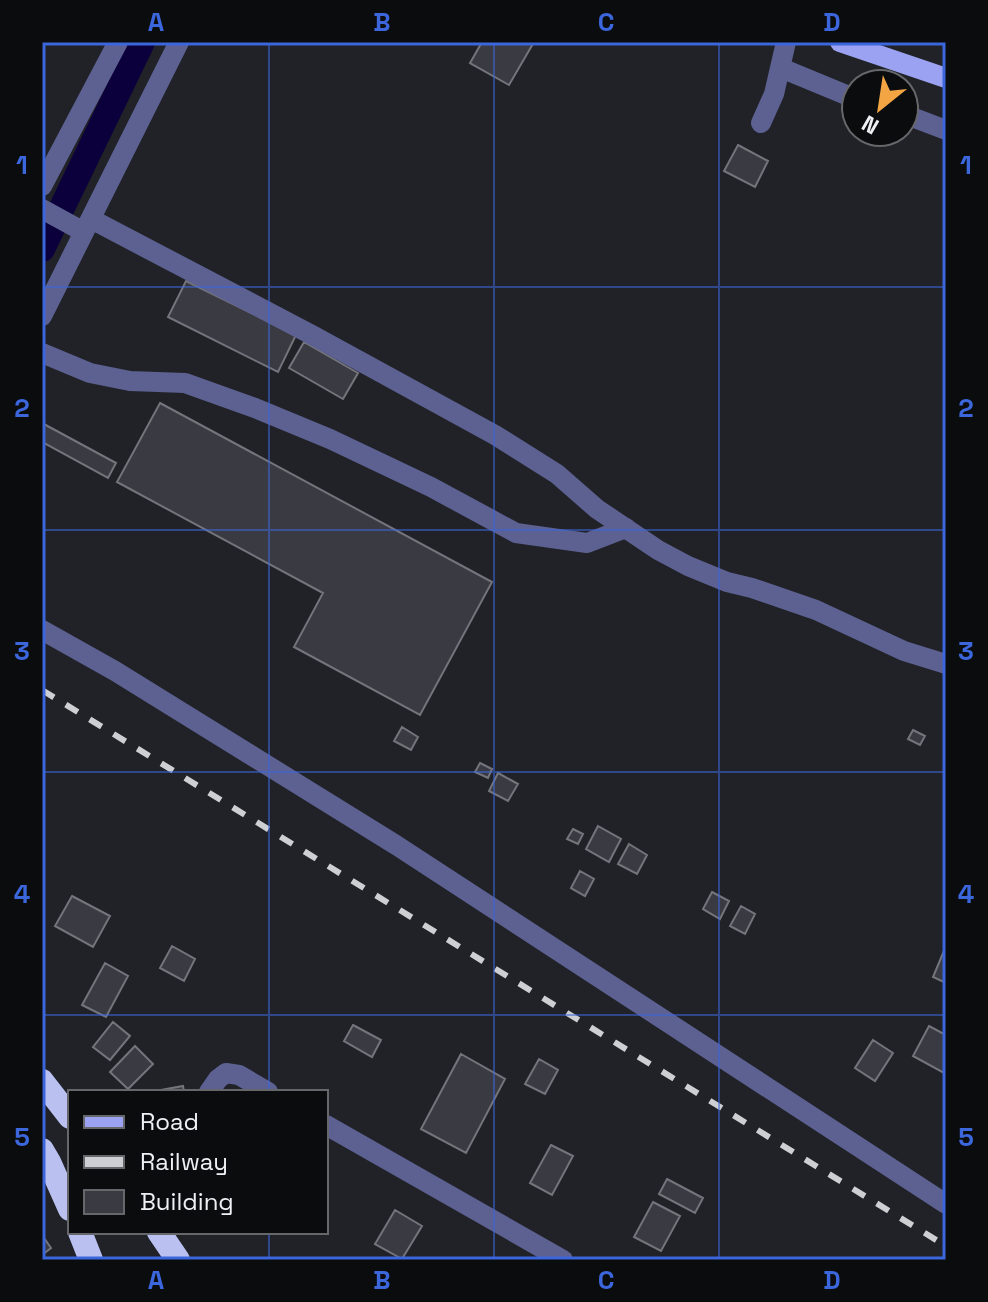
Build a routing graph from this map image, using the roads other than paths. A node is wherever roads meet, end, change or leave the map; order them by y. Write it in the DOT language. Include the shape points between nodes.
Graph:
graph roads {
  1 [pos="118,42"];
  2 [pos="179,42"];
  3 [pos="786,42"];
  4 [pos="840,42"];
  5 [pos="781,68"];
  6 [pos="946,78"];
  7 [pos="840,92"];
  8 [pos="920,120"];
  9 [pos="761,123"];
  10 [pos="946,130"];
  11 [pos="42,186"];
  12 [pos="42,209"];
  13 [pos="84,226"];
  14 [pos="42,316"];
  15 [pos="42,353"];
  16 [pos="626,528"];
  17 [pos="42,630"];
  18 [pos="946,664"];
  19 [pos="42,1081"];
  20 [pos="210,1090"];
  21 [pos="265,1090"];
  22 [pos="68,1114"];
  23 [pos="328,1126"];
  24 [pos="42,1150"];
  25 [pos="946,1204"];
  26 [pos="68,1205"];
  27 [pos="81,1234"];
  28 [pos="160,1234"];
  29 [pos="91,1260"];
  30 [pos="178,1260"];
  31 [pos="563,1260"];
  1 -- 11 [label="street"];
  2 -- 13 [label="street"];
  3 -- 5 [label="street"];
  4 -- 6 [label="main road"];
  5 -- 7 [label="street"];
  5 -- 9 [label="street"];
  8 -- 10 [label="street"];
  12 -- 13 [label="street"];
  13 -- 14 [label="street"];
  13 -- 16 [label="street" via="314,336 495,435 557,474"];
  15 -- 16 [label="street" via="90,373 185,383 255,408 416,480 516,533 587,543"];
  16 -- 18 [label="street" via="688,566 816,610 904,651"];
  17 -- 25 [label="street" via="396,845"];
  19 -- 22 [label="highway"];
  20 -- 21 [label="street" via="226,1073"];
  23 -- 31 [label="street"];
  24 -- 26 [label="highway"];
  27 -- 29 [label="highway"];
  28 -- 30 [label="highway"];
}
